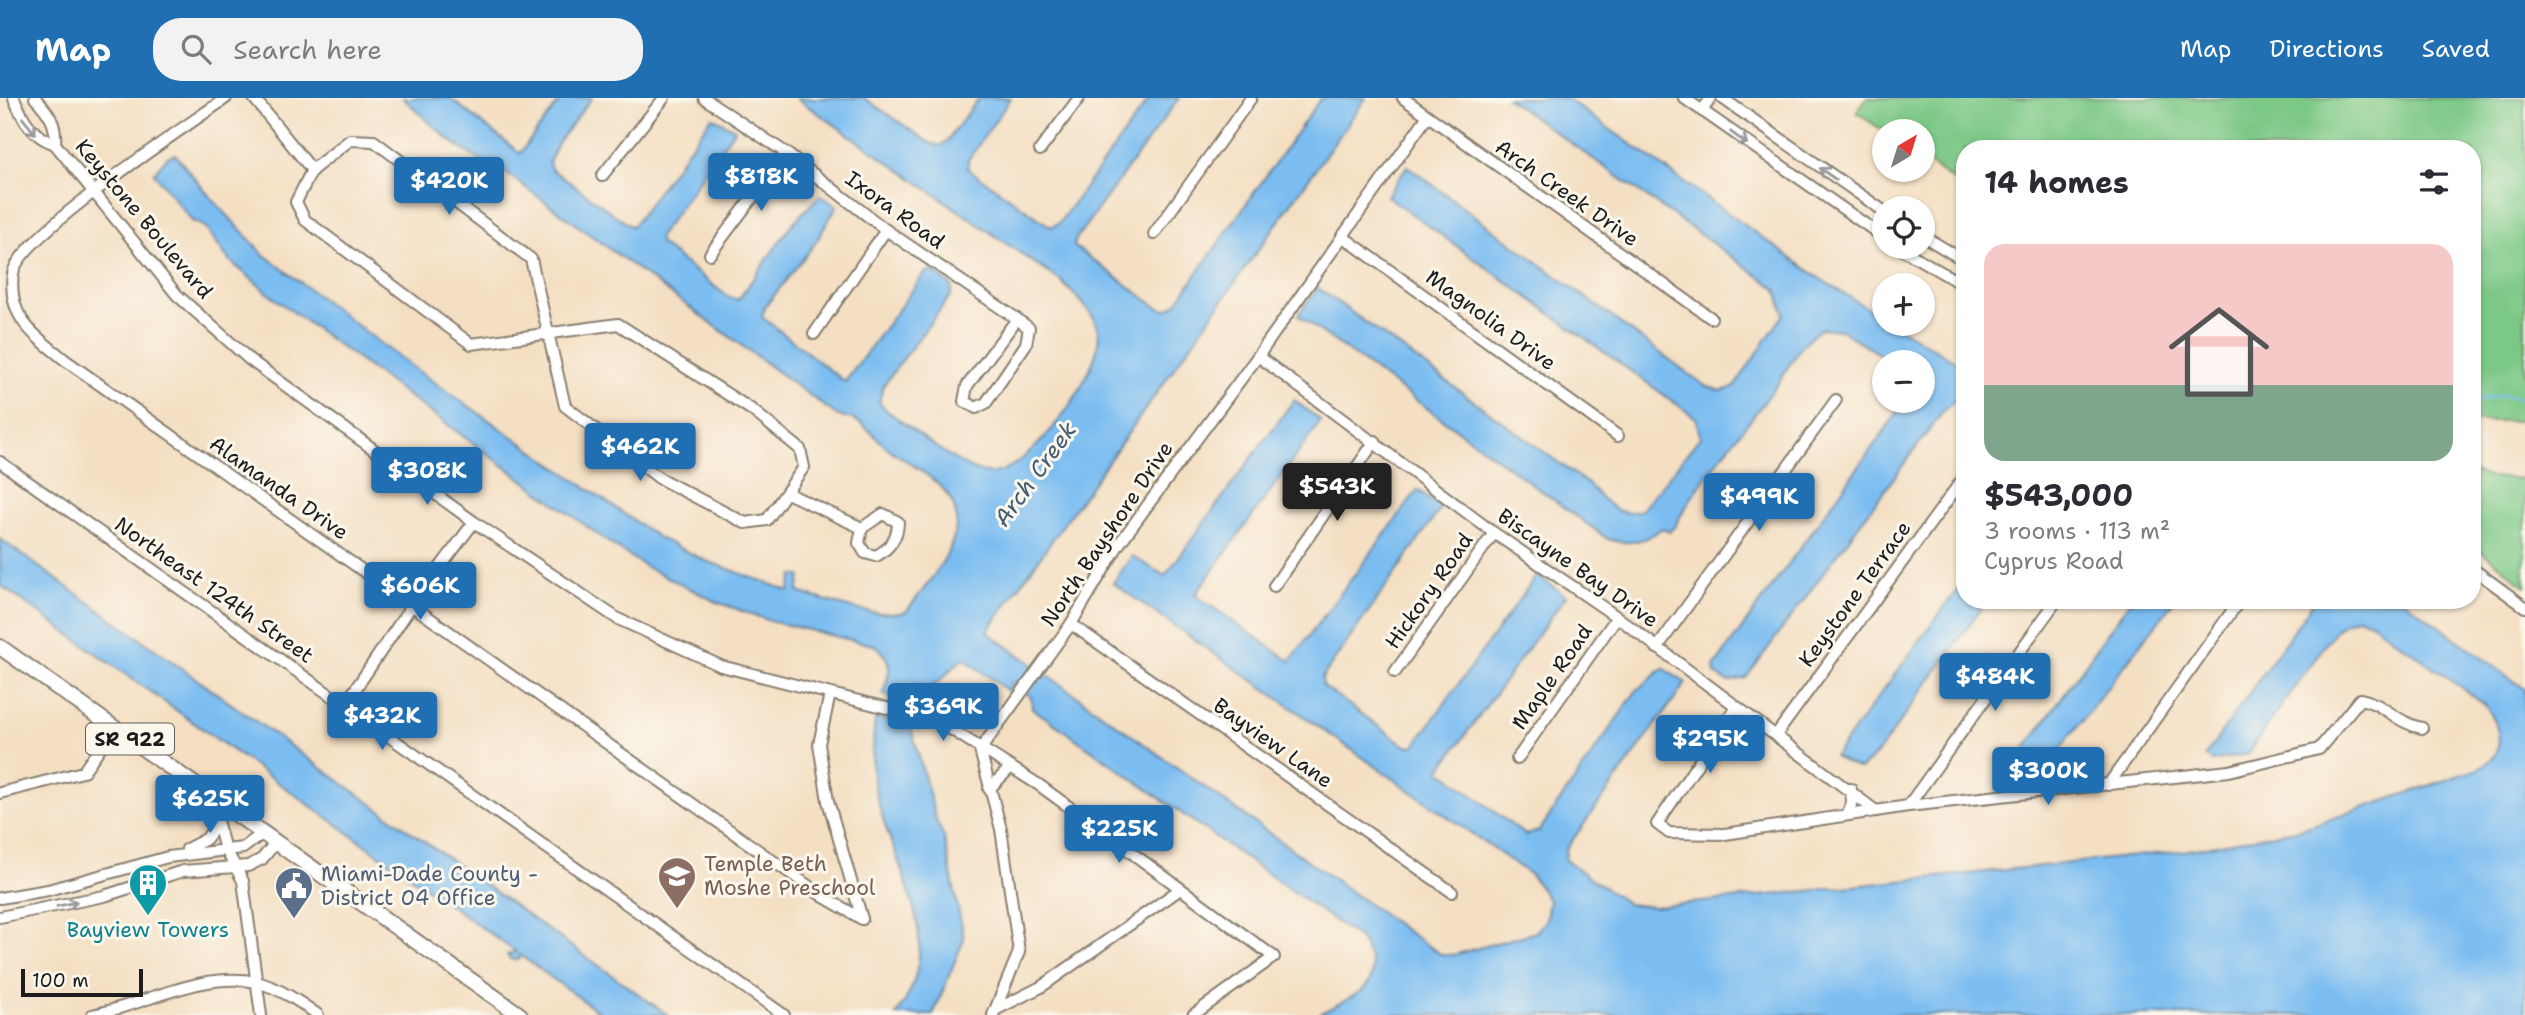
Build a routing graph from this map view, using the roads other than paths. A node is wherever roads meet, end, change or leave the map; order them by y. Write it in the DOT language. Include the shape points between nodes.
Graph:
graph roads {
  1 [pos="14,98"];
  2 [pos="35,98"];
  3 [pos="226,98"];
  4 [pos="254,98"];
  5 [pos="664,98"];
  6 [pos="704,98"];
  7 [pos="1079,98"];
  8 [pos="1251,98"];
  9 [pos="1403,98"];
  10 [pos="1684,98"];
  11 [pos="1712,98"];
  12 [pos="1722,98"];
  13 [pos="1702,111"];
  14 [pos="1427,117"];
  15 [pos="55,144"];
  16 [pos="1040,150"];
  17 [pos="786,153"];
  18 [pos="312,170"];
  19 [pos="602,176"];
  20 [pos="94,193"];
  21 [pos="1872,203"];
  22 [pos="1872,229"];
  23 [pos="886,230"];
  24 [pos="1154,234"];
  25 [pos="1342,236"];
  26 [pos="1935,243"];
  27 [pos="710,254"];
  28 [pos="1956,256"];
  29 [pos="1918,259"];
  30 [pos="1956,263"];
  31 [pos="1944,274"];
  32 [pos="1956,281"];
  33 [pos="1711,318"];
  34 [pos="1017,319"];
  35 [pos="550,334"];
  36 [pos="814,334"];
  37 [pos="1258,356"];
  38 [pos="1836,400"];
  39 [pos="1618,436"];
  40 [pos="1375,441"];
  41 [pos="0,462"];
  42 [pos="1956,488"];
  43 [pos="787,493"];
  44 [pos="474,522"];
  45 [pos="862,528"];
  46 [pos="1494,533"];
  47 [pos="2481,575"];
  48 [pos="1274,586"];
  49 [pos="412,605"];
  50 [pos="2525,607"];
  51 [pos="2050,609"];
  52 [pos="2234,609"];
  53 [pos="1617,617"];
  54 [pos="1071,624"];
  55 [pos="0,646"];
  56 [pos="1657,648"];
  57 [pos="1395,672"];
  58 [pos="830,694"];
  59 [pos="344,706"];
  60 [pos="1736,707"];
  61 [pos="114,728"];
  62 [pos="2422,728"];
  63 [pos="1776,734"];
  64 [pos="980,750"];
  65 [pos="1517,759"];
  66 [pos="1010,768"];
  67 [pos="2108,785"];
  68 [pos="989,789"];
  69 [pos="1851,789"];
  70 [pos="0,793"];
  71 [pos="210,795"];
  72 [pos="1908,806"];
  73 [pos="1876,811"];
  74 [pos="1847,816"];
  75 [pos="217,825"];
  76 [pos="263,833"];
  77 [pos="276,842"];
  78 [pos="225,850"];
  79 [pos="168,857"];
  80 [pos="235,867"];
  81 [pos="1179,890"];
  82 [pos="1452,892"];
  83 [pos="0,898"];
  84 [pos="0,917"];
  85 [pos="256,982"];
  86 [pos="995,1012"];
  87 [pos="107,1014"];
  88 [pos="92,1015"];
  89 [pos="261,1015"];
  90 [pos="318,1015"];
  91 [pos="520,1015"];
  92 [pos="784,1015"];
  93 [pos="1193,1015"];
  1 -- 15 [label="street, Keystone Boulevard, one-way" via="40,139"];
  2 -- 15 [label="street, Keystone Boulevard" via="56,129"];
  3 -- 20 [label="street"];
  4 -- 18 [label="street"];
  5 -- 19 [label="street"];
  6 -- 17 [label="street, Ixora Road"];
  7 -- 16 [label="street"];
  8 -- 24 [label="street"];
  9 -- 14 [label="street, Arch Creek Drive"];
  10 -- 13 [label="street"];
  11 -- 13 [label="street"];
  21 -- 12 [label="street, one-way"];
  13 -- 22 [label="street, one-way"];
  14 -- 25 [label="street, North Bayshore Drive"];
  14 -- 33 [label="street, Arch Creek Drive"];
  15 -- 20 [label="street, Keystone Boulevard"];
  17 -- 23 [label="street, Ixora Road"];
  17 -- 27 [label="street"];
  18 -- 35 [label="street" via="296,202 304,220 471,344"];
  18 -- 35 [label="street" via="350,140 374,141 531,259"];
  20 -- 44 [label="street, Keystone Boulevard" via="177,295 250,360"];
  20 -- 49 [label="street, Alamanda Drive" via="36,239 12,272 14,305 21,323 65,360"];
  23 -- 34 [label="street, Ixora Road"];
  23 -- 36 [label="street"];
  25 -- 37 [label="street, North Bayshore Drive"];
  25 -- 39 [label="street, Magnolia Drive"];
  26 -- 28 [label="street"];
  29 -- 31 [label="street"];
  30 -- 31 [label="street"];
  31 -- 32 [label="street"];
  34 -- 34 [label="street, Ixora Road" via="1029,328 1026,344 986,402 976,408 969,405 964,401 967,386"];
  35 -- 43 [label="street" via="618,324 676,358 800,449 804,467"];
  35 -- 43 [label="street" via="565,406 659,478 745,523 767,520"];
  37 -- 40 [label="street, Biscayne Bay Drive"];
  37 -- 54 [label="street, North Bayshore Drive" via="1119,544"];
  38 -- 56 [label="street"];
  40 -- 46 [label="street, Biscayne Bay Drive"];
  40 -- 48 [label="street"];
  41 -- 59 [label="street, Northeast 124th Street"];
  42 -- 63 [label="street, Keystone Terrace"];
  43 -- 45 [label="street"];
  44 -- 49 [label="street"];
  44 -- 58 [label="street, Keystone Boulevard" via="618,619 721,666"];
  46 -- 53 [label="street, Biscayne Bay Drive"];
  46 -- 57 [label="street, Hickory Road"];
  47 -- 50 [label="street"];
  49 -- 58 [label="street, Alamanda Drive" via="824,897 862,919 828,801 819,744"];
  49 -- 59 [label="street"];
  51 -- 72 [label="street"];
  52 -- 67 [label="street"];
  53 -- 56 [label="street, Biscayne Bay Drive"];
  53 -- 65 [label="street, Maple Road"];
  54 -- 64 [label="street, North Bayshore Drive"];
  54 -- 82 [label="street, Bayview Lane"];
  55 -- 61 [label="main road, SR 922"];
  56 -- 60 [label="street, Biscayne Bay Drive"];
  58 -- 64 [label="street, Keystone Boulevard" via="939,720"];
  59 -- 92 [label="street, Northeast 124th Street"];
  60 -- 63 [label="street, Biscayne Bay Drive"];
  60 -- 74 [label="street" via="1657,824 1669,834 1725,834"];
  61 -- 70 [label="street" via="83,772"];
  61 -- 71 [label="main road, SR 922"];
  62 -- 67 [label="street" via="2360,699 2319,749 2305,754 2229,771"];
  63 -- 69 [label="street, Biscayne Bay Drive"];
  64 -- 66 [label="street, Keystone Boulevard"];
  64 -- 68 [label="street"];
  66 -- 68 [label="street"];
  66 -- 81 [label="street, Keystone Boulevard"];
  67 -- 72 [label="street"];
  68 -- 86 [label="street" via="1001,829 1019,952"];
  69 -- 73 [label="street, Biscayne Bay Drive"];
  69 -- 74 [label="street"];
  71 -- 75 [label="street"];
  71 -- 76 [label="main road, SR 922"];
  72 -- 73 [label="street"];
  73 -- 74 [label="street"];
  75 -- 78 [label="street"];
  75 -- 79 [label="street" via="202,842"];
  76 -- 77 [label="main road, SR 922"];
  76 -- 78 [label="street" via="251,845"];
  77 -- 80 [label="street" via="256,863"];
  77 -- 91 [label="main road, SR 922"];
  78 -- 79 [label="street"];
  78 -- 80 [label="street"];
  79 -- 83 [label="street" via="48,890"];
  84 -- 80 [label="street, one-way" via="104,896 183,871"];
  80 -- 85 [label="street" via="243,881"];
  81 -- 86 [label="street" via="1041,987"];
  81 -- 93 [label="street, Keystone Boulevard" via="1274,957"];
  85 -- 87 [label="street" via="212,982"];
  85 -- 89 [label="street"];
  85 -- 90 [label="street" via="296,999"];
  87 -- 88 [label="street"];
}
